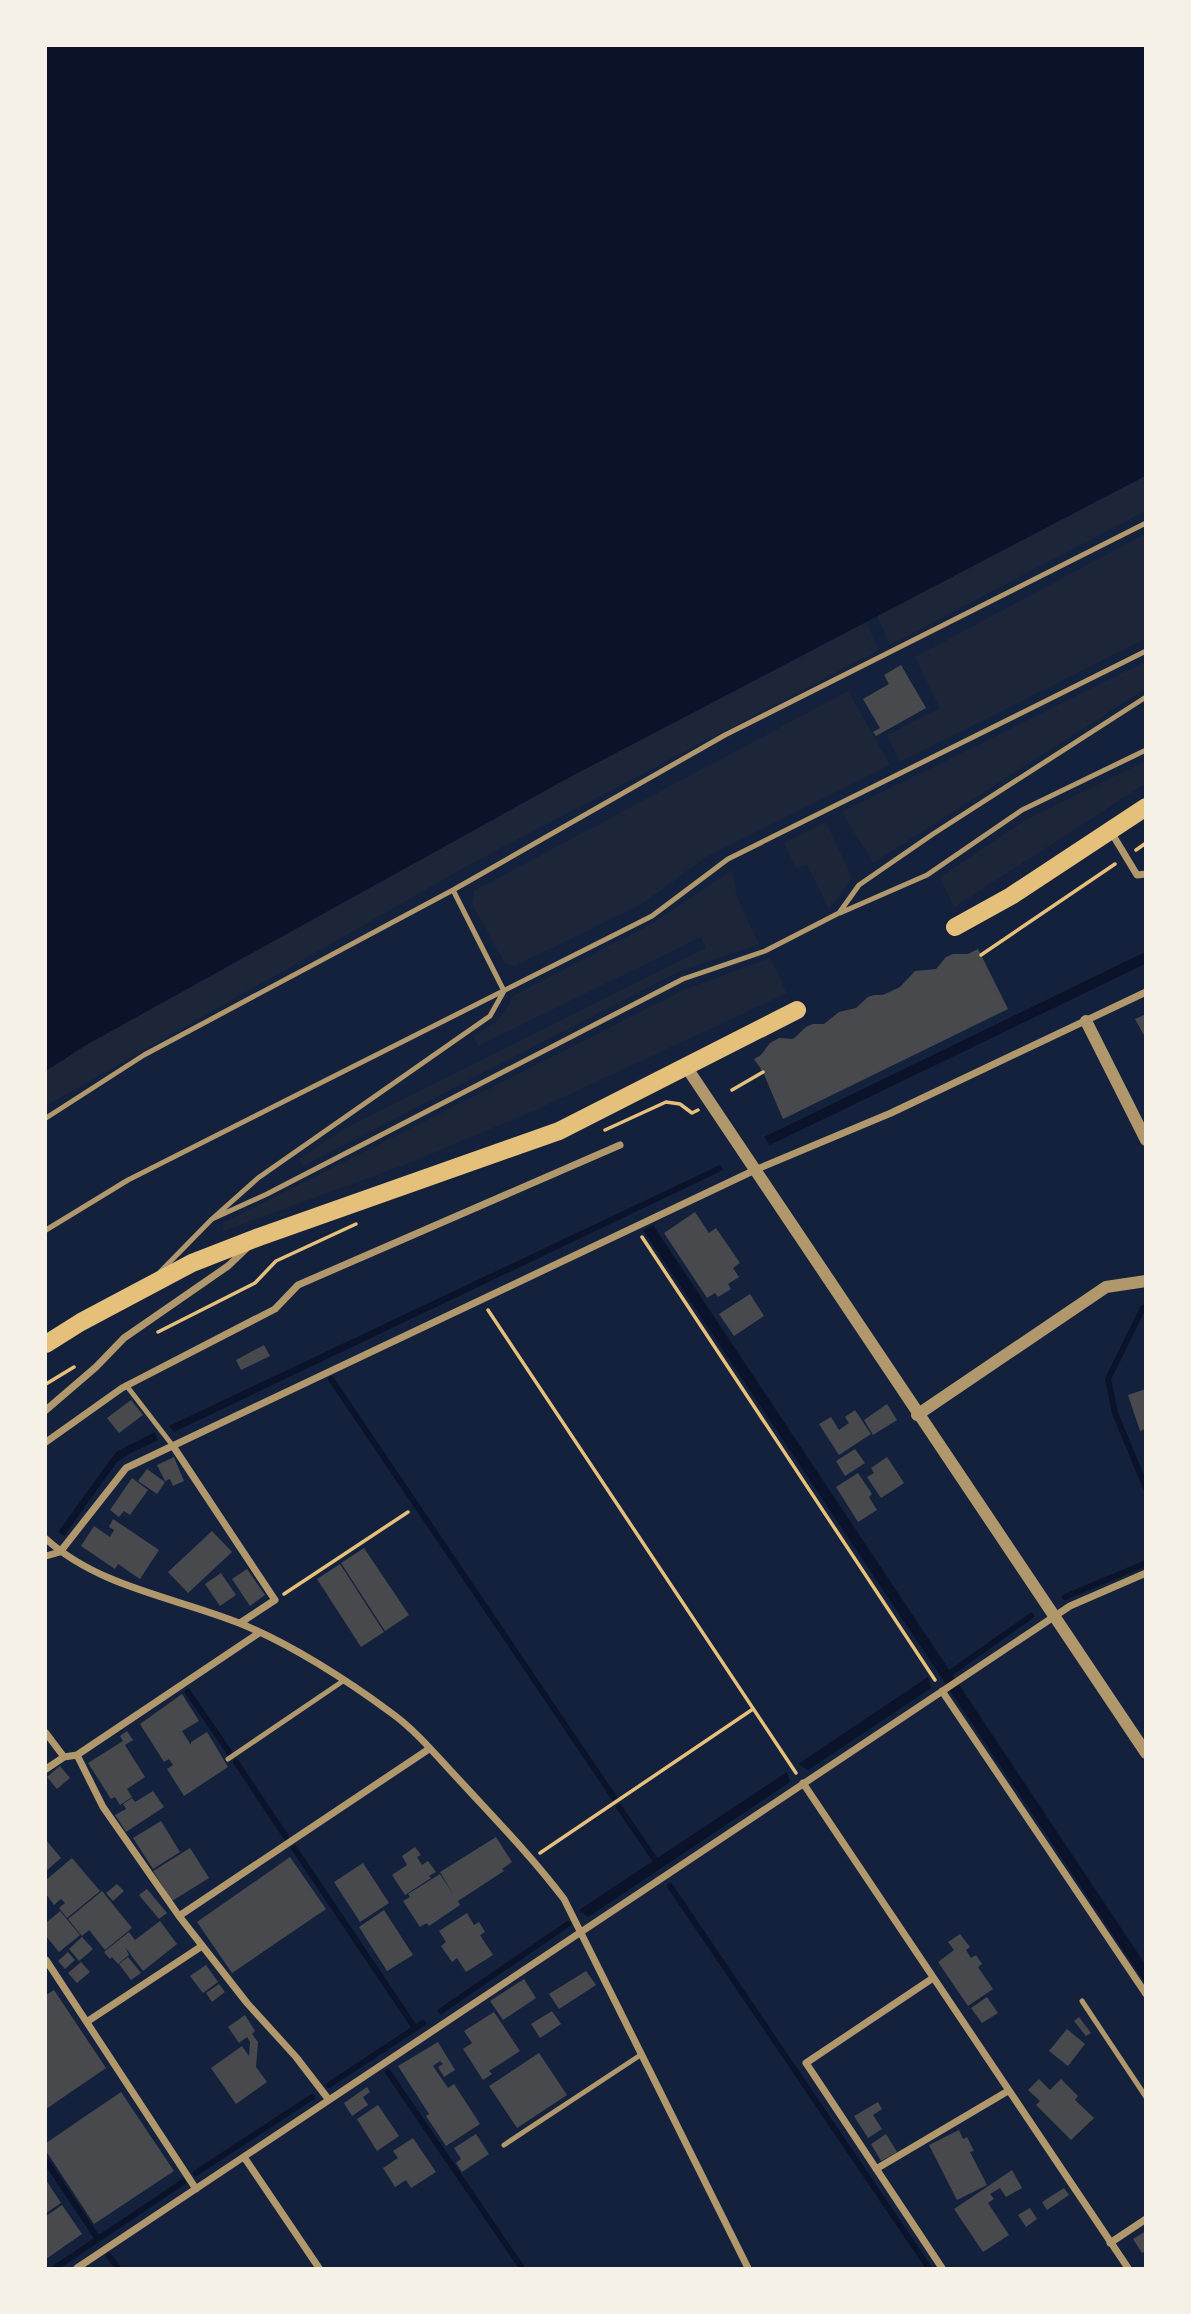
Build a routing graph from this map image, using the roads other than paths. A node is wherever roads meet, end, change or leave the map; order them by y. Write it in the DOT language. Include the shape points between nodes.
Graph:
graph roads {
  1 [pos="1146,523"];
  2 [pos="1146,652"];
  3 [pos="1146,697"];
  4 [pos="1146,750"];
  5 [pos="1146,807"];
  6 [pos="1111,832"];
  7 [pos="1146,874"];
  8 [pos="453,890"];
  9 [pos="839,913"];
  10 [pos="955,927"];
  11 [pos="504,991"];
  12 [pos="1146,992"];
  13 [pos="797,1010"];
  14 [pos="1086,1021"];
  15 [pos="687,1068"];
  16 [pos="46,1118"];
  17 [pos="1146,1140"];
  18 [pos="620,1144"];
  19 [pos="755,1170"];
  20 [pos="212,1219"];
  21 [pos="46,1230"];
  22 [pos="259,1237"];
  23 [pos="1146,1281"];
  24 [pos="144,1289"];
  25 [pos="46,1344"];
  26 [pos="126,1385"];
  27 [pos="46,1410"];
  28 [pos="917,1415"];
  29 [pos="46,1442"];
  30 [pos="173,1446"];
  31 [pos="46,1539"];
  32 [pos="61,1552"];
  33 [pos="46,1556"];
  34 [pos="1146,1573"];
  35 [pos="1054,1616"];
  36 [pos="240,1623"];
  37 [pos="259,1633"];
  38 [pos="343,1681"];
  39 [pos="942,1691"];
  40 [pos="46,1733"];
  41 [pos="429,1749"];
  42 [pos="1146,1753"];
  43 [pos="77,1755"];
  44 [pos="64,1757"];
  45 [pos="228,1759"];
  46 [pos="46,1769"];
  47 [pos="803,1783"];
  48 [pos="178,1916"];
  49 [pos="581,1931"];
  50 [pos="202,1946"];
  51 [pos="46,1960"];
  52 [pos="933,1978"];
  53 [pos="1146,1994"];
  54 [pos="1082,2001"];
  55 [pos="88,2021"];
  56 [pos="642,2054"];
  57 [pos="1008,2091"];
  58 [pos="1146,2097"];
  59 [pos="329,2100"];
  60 [pos="504,2144"];
  61 [pos="244,2157"];
  62 [pos="876,2169"];
  63 [pos="196,2189"];
  64 [pos="1146,2219"];
  65 [pos="1110,2243"];
  66 [pos="77,2269"];
  67 [pos="319,2269"];
  68 [pos="748,2269"];
  69 [pos="942,2269"];
  70 [pos="1128,2269"];
  1 -- 8 [label="lane" via="725,735"];
  2 -- 11 [label="lane" via="728,859 652,916"];
  3 -- 9 [label="lane" via="859,885"];
  4 -- 9 [label="lane" via="1022,810 927,875"];
  5 -- 6 [label="main road"];
  6 -- 7 [label="street" via="1137,875"];
  6 -- 10 [label="main road"];
  8 -- 11 [label="lane"];
  8 -- 16 [label="lane" via="144,1055"];
  9 -- 20 [label="lane" via="765,950 683,979"];
  11 -- 20 [label="lane" via="490,1016 258,1178"];
  11 -- 21 [label="lane" via="128,1180"];
  12 -- 14 [label="street"];
  13 -- 15 [label="main road"];
  14 -- 17 [label="street"];
  14 -- 19 [label="street" via="891,1113"];
  15 -- 19 [label="street"];
  15 -- 22 [label="main road" via="559,1132"];
  18 -- 26 [label="street" via="298,1285 275,1309"];
  19 -- 28 [label="street"];
  19 -- 30 [label="street"];
  20 -- 24 [label="lane"];
  22 -- 24 [label="main road" via="192,1263"];
  22 -- 27 [label="street" via="229,1266 124,1338"];
  23 -- 28 [label="street" via="1106,1287"];
  24 -- 25 [label="main road"];
  26 -- 29 [label="street"];
  26 -- 30 [label="lane"];
  28 -- 35 [label="street"];
  30 -- 32 [label="street" via="126,1468"];
  30 -- 36 [label="street" via="275,1600"];
  31 -- 32 [label="street"];
  32 -- 33 [label="street"];
  32 -- 36 [label="street" via="87,1570"];
  34 -- 35 [label="street"];
  35 -- 39 [label="street"];
  35 -- 42 [label="street"];
  36 -- 37 [label="street"];
  37 -- 38 [label="street"];
  37 -- 43 [label="street"];
  38 -- 41 [label="street" via="392,1713"];
  38 -- 45 [label="lane"];
  39 -- 47 [label="street"];
  39 -- 53 [label="street"];
  40 -- 44 [label="street"];
  41 -- 48 [label="street"];
  41 -- 49 [label="street" via="533,1858"];
  43 -- 44 [label="street"];
  43 -- 48 [label="street" via="103,1807"];
  44 -- 46 [label="street"];
  47 -- 49 [label="street"];
  47 -- 52 [label="street"];
  48 -- 50 [label="street"];
  49 -- 56 [label="street"];
  49 -- 59 [label="street"];
  50 -- 55 [label="street"];
  50 -- 59 [label="street"];
  51 -- 55 [label="street"];
  52 -- 57 [label="street"];
  52 -- 62 [label="street" via="806,2063"];
  54 -- 58 [label="lane"];
  55 -- 63 [label="street"];
  56 -- 60 [label="lane"];
  56 -- 68 [label="street"];
  57 -- 62 [label="street"];
  57 -- 65 [label="street"];
  59 -- 61 [label="street"];
  61 -- 63 [label="street"];
  61 -- 67 [label="street"];
  62 -- 69 [label="street"];
  63 -- 66 [label="street"];
  64 -- 65 [label="street"];
  65 -- 70 [label="street"];
}
